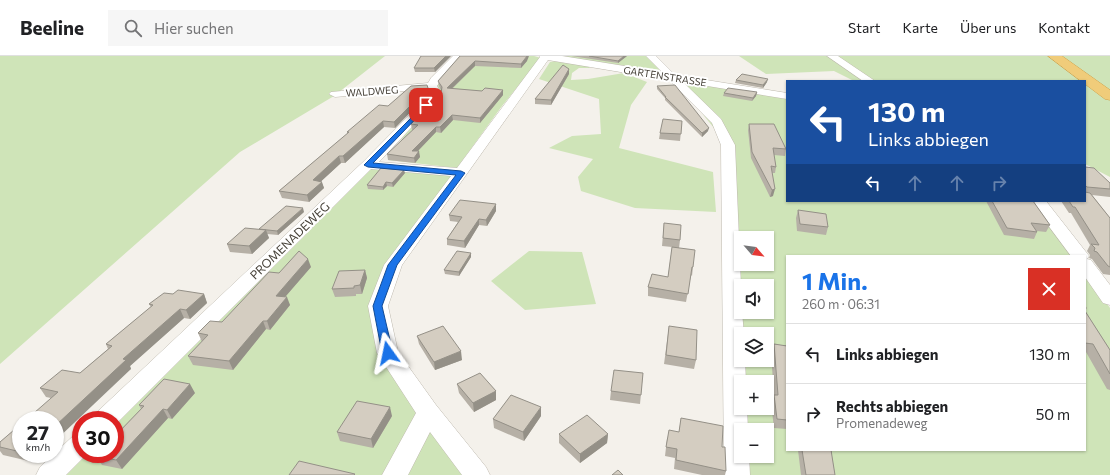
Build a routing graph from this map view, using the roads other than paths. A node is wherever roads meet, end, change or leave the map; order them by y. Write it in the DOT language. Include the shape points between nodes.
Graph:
graph roads {
  1 [pos="458,56"];
  2 [pos="545,56"];
  3 [pos="651,56"];
  4 [pos="832,56"];
  5 [pos="1054,56"];
  6 [pos="1070,56"];
  7 [pos="672,77"];
  8 [pos="868,80"];
  9 [pos="1110,83"];
  10 [pos="432,86"];
  11 [pos="335,94"];
  12 [pos="786,96"];
  13 [pos="1110,96"];
  14 [pos="368,165"];
  15 [pos="461,173"];
  16 [pos="1039,202"];
  17 [pos="1079,255"];
  18 [pos="1086,265"];
  19 [pos="1110,299"];
  20 [pos="114,411"];
  21 [pos="428,412"];
  22 [pos="72,453"];
  23 [pos="49,475"];
  24 [pos="395,475"];
  25 [pos="477,475"];
  26 [pos="737,475"];
  1 -- 10 [label="street, PROMENADEWEG"];
  2 -- 7 [label="street, GARTENSTRASSE"];
  2 -- 15 [label="street"];
  3 -- 7 [label="street"];
  4 -- 8 [label="street"];
  5 -- 13 [label="highway"];
  6 -- 9 [label="highway"];
  7 -- 12 [label="street, GARTENSTRASSE"];
  7 -- 26 [label="street" via="717,122 728,144"];
  10 -- 11 [label="street, WALDWEG"];
  10 -- 14 [label="street, PROMENADEWEG" via="436,95"];
  14 -- 15 [label="street"];
  14 -- 20 [label="street, PROMENADEWEG"];
  15 -- 21 [label="street" via="393,265 378,306 388,353"];
  16 -- 17 [label="street"];
  18 -- 19 [label="street"];
  21 -- 24 [label="street"];
  21 -- 25 [label="street"];
  22 -- 23 [label="street"];
}
